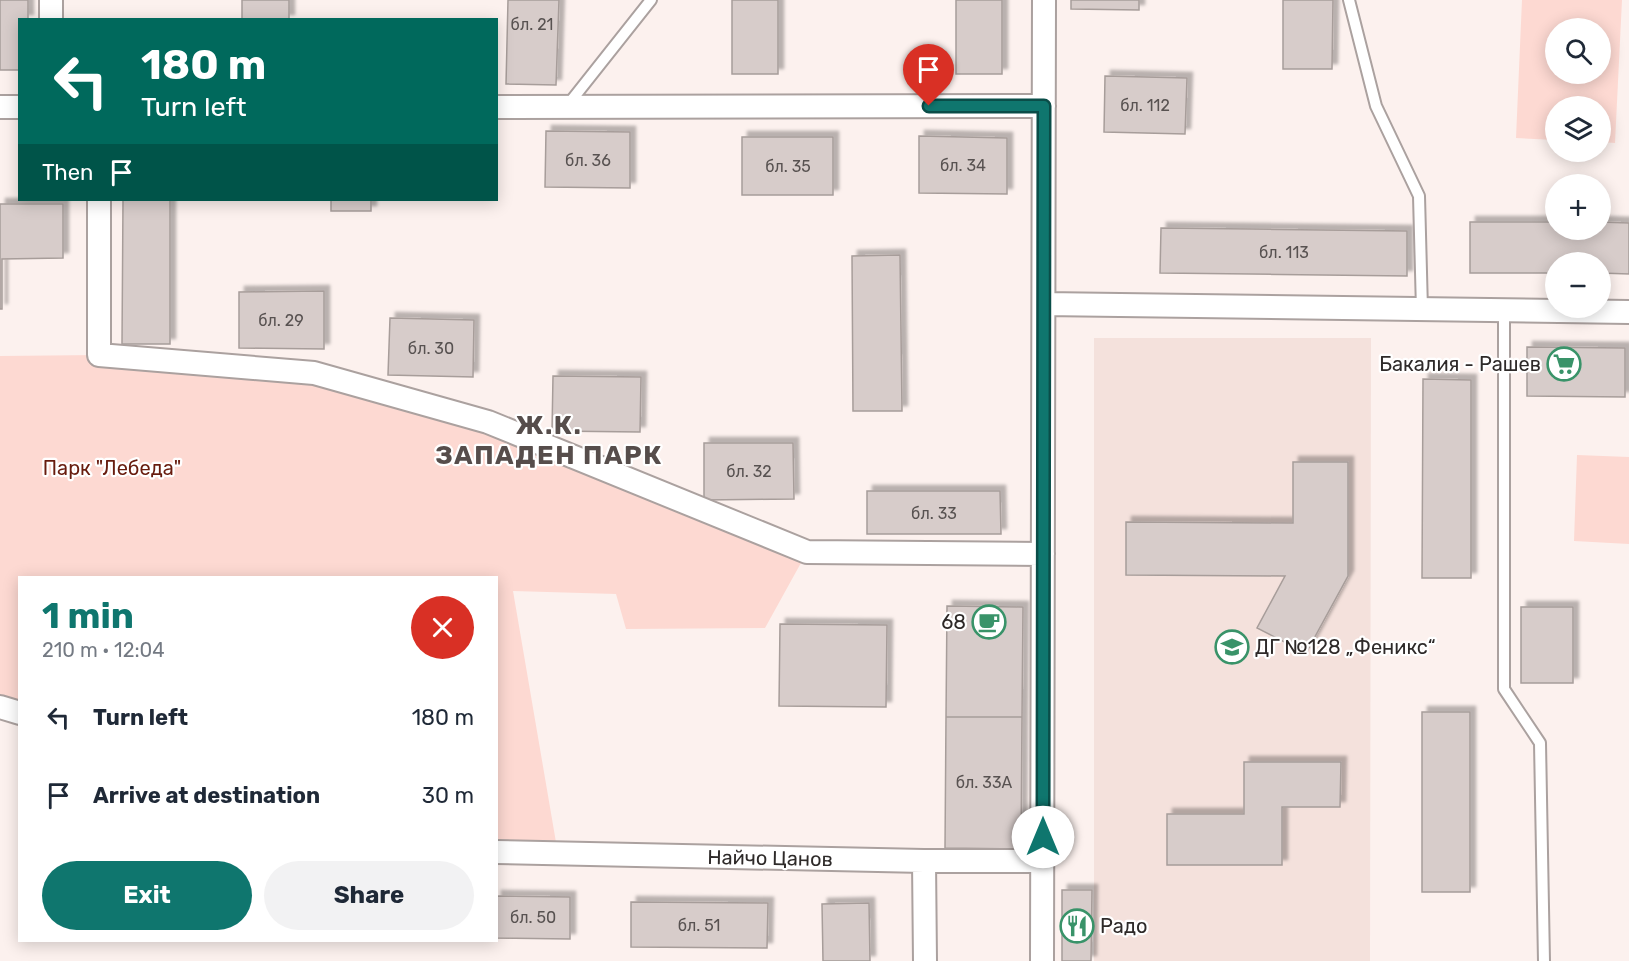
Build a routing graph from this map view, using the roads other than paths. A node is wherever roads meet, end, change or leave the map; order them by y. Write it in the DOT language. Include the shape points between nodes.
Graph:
graph roads {
  1 [pos="51,0"];
  2 [pos="651,0"];
  3 [pos="1044,0"];
  4 [pos="1349,0"];
  5 [pos="51,18"];
  6 [pos="1044,106"];
  7 [pos="0,107"];
  8 [pos="18,107"];
  9 [pos="498,107"];
  10 [pos="566,107"];
  11 [pos="99,201"];
  12 [pos="1044,304"];
  13 [pos="1422,310"];
  14 [pos="1504,311"];
  15 [pos="1629,312"];
  16 [pos="1043,554"];
  17 [pos="0,707"];
  18 [pos="18,712"];
  19 [pos="498,852"];
  20 [pos="924,861"];
  21 [pos="1043,861"];
  22 [pos="925,961"];
  23 [pos="1042,961"];
  24 [pos="1544,961"];
  1 -- 5 [label="street"];
  2 -- 10 [label="lane"];
  3 -- 6 [label="street"];
  4 -- 13 [label="lane" via="1376,106 1419,196"];
  6 -- 10 [label="street"];
  6 -- 12 [label="street"];
  7 -- 8 [label="street"];
  9 -- 10 [label="street"];
  11 -- 16 [label="street" via="99,356 325,376 488,422 807,552"];
  12 -- 13 [label="street"];
  12 -- 16 [label="street"];
  13 -- 14 [label="street"];
  14 -- 15 [label="street"];
  14 -- 24 [label="lane" via="1504,689 1540,743"];
  16 -- 21 [label="street"];
  17 -- 18 [label="street"];
  19 -- 20 [label="street, Найчо Цанов"];
  20 -- 21 [label="street, Найчо Цанов"];
  20 -- 22 [label="street"];
  21 -- 23 [label="street"];
}
